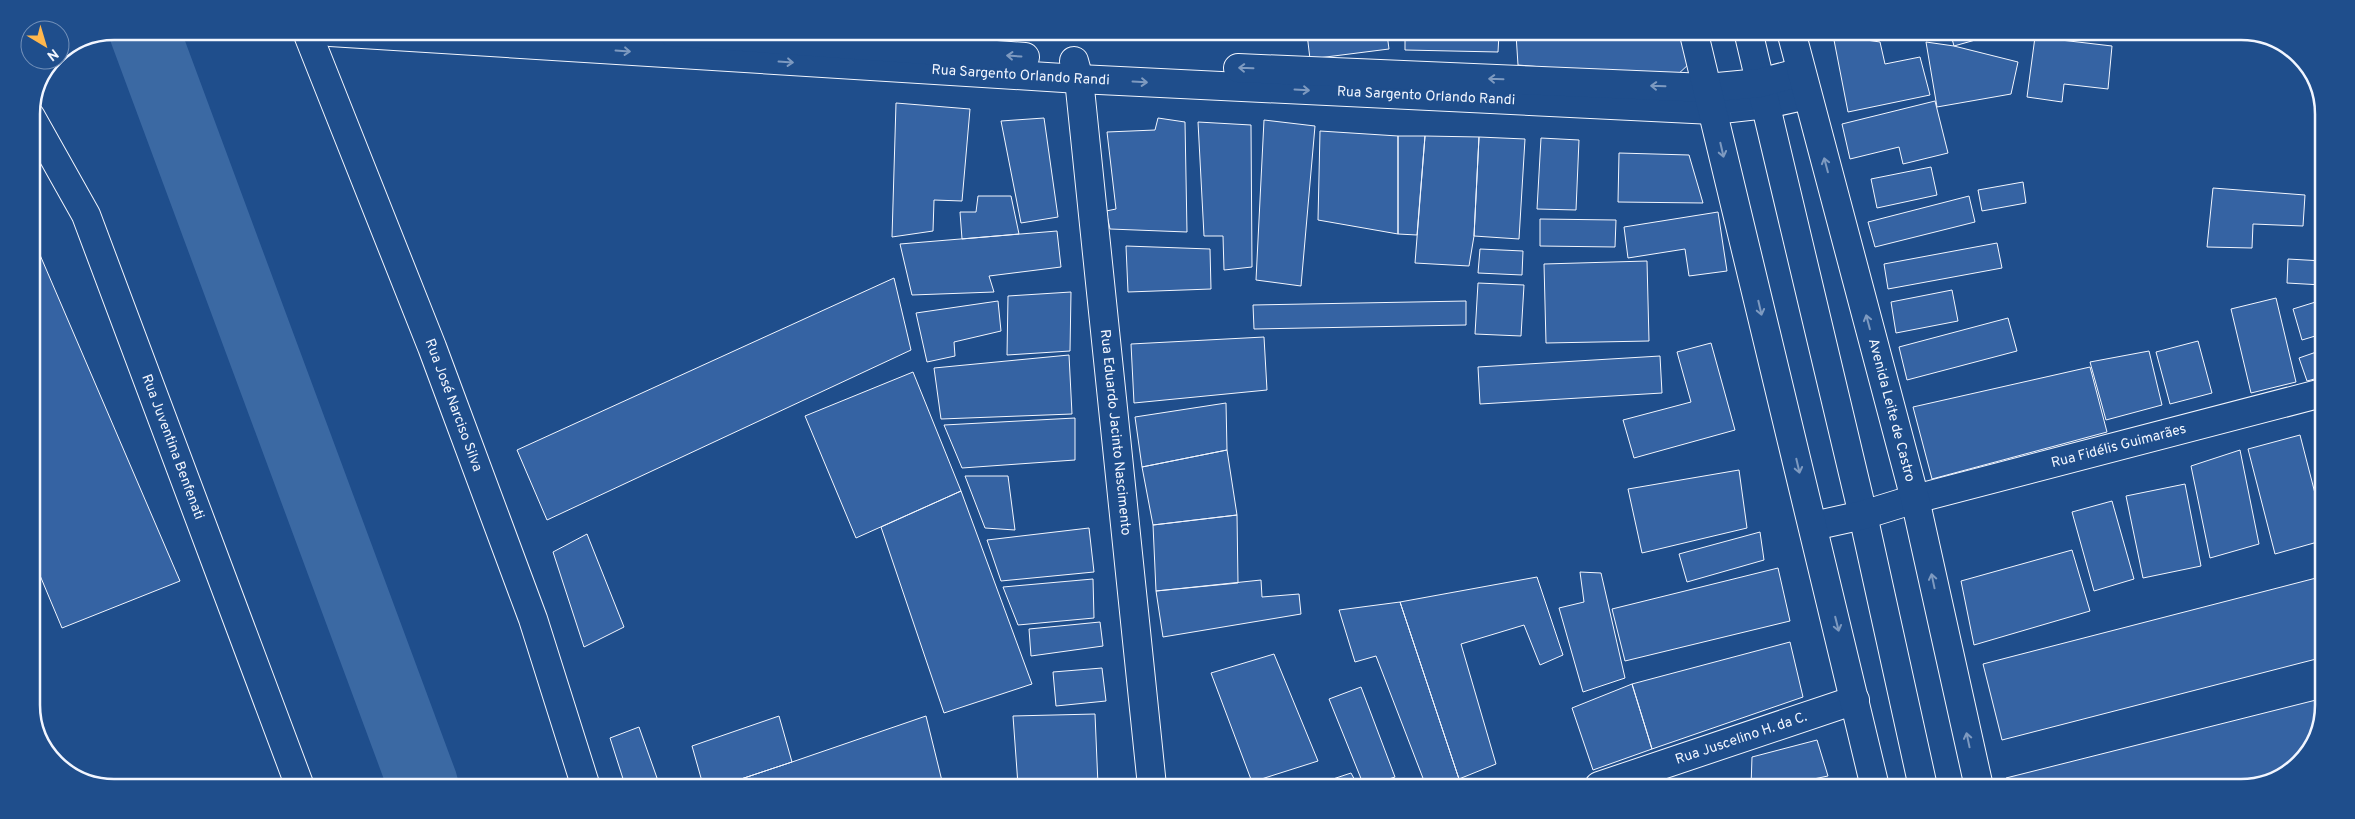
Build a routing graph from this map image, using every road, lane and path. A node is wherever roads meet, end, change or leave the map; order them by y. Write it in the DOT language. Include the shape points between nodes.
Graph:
graph roads {
  1 [pos="310,40"];
  2 [pos="606,40"];
  3 [pos="753,40"];
  4 [pos="1695,40"];
  5 [pos="1750,40"];
  6 [pos="1793,40"];
  7 [pos="813,46"];
  8 [pos="1077,70"];
  9 [pos="1804,83"];
  10 [pos="1763,94"];
  11 [pos="1710,99"];
  12 [pos="40,134"];
  13 [pos="2315,395"];
  14 [pos="1915,499"];
  15 [pos="1862,515"];
  16 [pos="1813,526"];
  17 [pos="1855,700"];
  18 [pos="297,779"];
  19 [pos="583,779"];
  20 [pos="1151,779"];
  21 [pos="1620,779"];
  22 [pos="1873,779"];
  23 [pos="1921,779"];
  24 [pos="1976,779"];
  1 -- 19 [label="main road, Rua José Narciso Silva" via="432,347 530,609"];
  2 -- 7 [label="main road, Rua Sargento Orlando Randi, one-way"];
  3 -- 7 [label="main road, Rua Sargento Orlando Randi"];
  4 -- 11 [label="main road"];
  5 -- 10 [label="main road"];
  6 -- 9 [label="main road, Avenida Leite de Castro"];
  7 -- 8 [label="main road, Rua Sargento Orlando Randi"];
  8 -- 11 [label="main road, Rua Sargento Orlando Randi"];
  8 -- 20 [label="main road, Rua Eduardo Jacinto Nascimento"];
  9 -- 10 [label="main road, Rua Sargento Orlando Randi"];
  14 -- 9 [label="main road, Avenida Leite de Castro, one-way"];
  10 -- 11 [label="main road, Rua Sargento Orlando Randi"];
  10 -- 15 [label="main road"];
  11 -- 16 [label="main road, one-way"];
  12 -- 18 [label="main road, Rua Juventina Benfenati" via="86,215"];
  13 -- 14 [label="main road, Rua Fidélis Guimarães"];
  14 -- 15 [label="main road, Rua Fidélis Guimarães"];
  24 -- 14 [label="main road, Avenida Leite de Castro, one-way"];
  15 -- 16 [label="main road, Rua Fidélis Guimarães"];
  15 -- 23 [label="main road"];
  16 -- 17 [label="main road, one-way"];
  17 -- 21 [label="main road, Rua Juscelino H. da C."];
  17 -- 22 [label="main road"];
}
